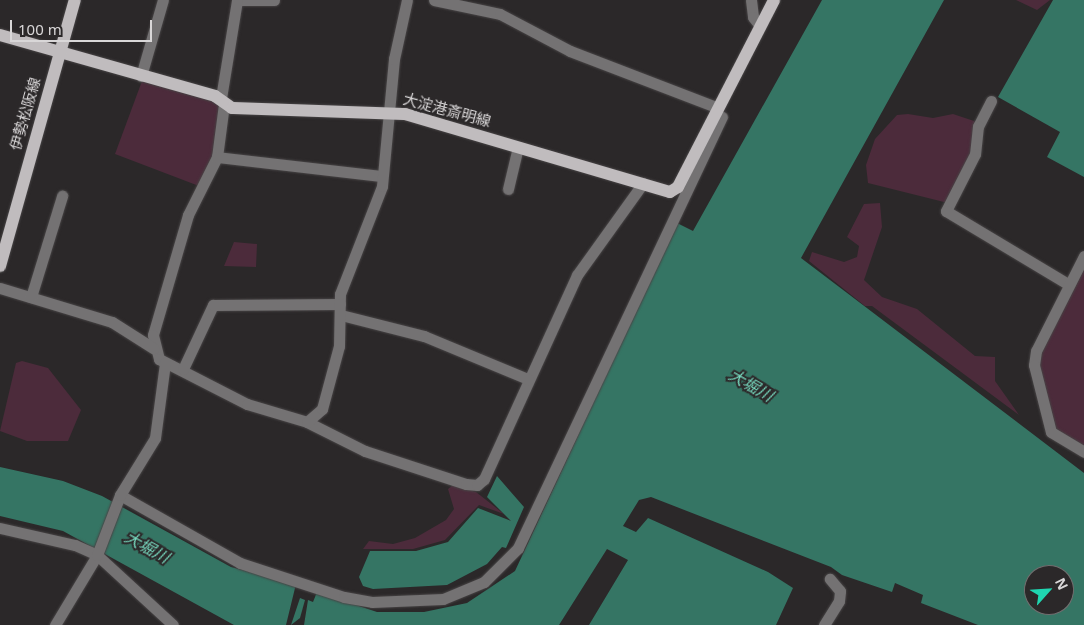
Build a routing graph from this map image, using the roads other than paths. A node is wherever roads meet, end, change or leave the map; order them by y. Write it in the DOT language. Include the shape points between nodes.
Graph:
graph roads {
  1 [pos="75,0"];
  2 [pos="163,0"];
  3 [pos="274,0"];
  4 [pos="406,0"];
  5 [pos="434,0"];
  6 [pos="751,0"];
  7 [pos="774,0"];
  8 [pos="760,26"];
  9 [pos="0,35"];
  10 [pos="60,52"];
  11 [pos="141,76"];
  12 [pos="223,101"];
  13 [pos="991,101"];
  14 [pos="391,112"];
  15 [pos="719,112"];
  16 [pos="518,147"];
  17 [pos="216,157"];
  18 [pos="382,176"];
  19 [pos="643,182"];
  20 [pos="508,189"];
  21 [pos="62,196"];
  22 [pos="1084,256"];
  23 [pos="0,266"];
  24 [pos="1068,284"];
  25 [pos="0,288"];
  26 [pos="31,297"];
  27 [pos="341,310"];
  28 [pos="153,348"];
  29 [pos="165,364"];
  30 [pos="183,369"];
  31 [pos="528,379"];
  32 [pos="307,422"];
  33 [pos="1084,452"];
  34 [pos="120,495"];
  35 [pos="0,528"];
  36 [pos="98,556"];
  37 [pos="830,579"];
  38 [pos="55,625"];
  39 [pos="173,625"];
  40 [pos="824,625"];
  1 -- 10 [label="main road, 伊勢松阪線"];
  2 -- 11 [label="street"];
  3 -- 12 [label="street" via="237,0"];
  4 -- 14 [label="street" via="394,59"];
  5 -- 15 [label="street" via="500,14 570,51"];
  6 -- 8 [label="street" via="753,17"];
  7 -- 8 [label="main road, 大淀港斎明線"];
  8 -- 15 [label="main road, 大淀港斎明線"];
  9 -- 10 [label="main road, 大淀港斎明線"];
  10 -- 11 [label="main road, 大淀港斎明線"];
  10 -- 23 [label="main road, 伊勢松阪線"];
  11 -- 12 [label="main road, 大淀港斎明線"];
  12 -- 14 [label="main road, 大淀港斎明線" via="240,110"];
  12 -- 17 [label="street"];
  13 -- 24 [label="street" via="978,126 975,154 946,211"];
  14 -- 16 [label="main road, 大淀港斎明線"];
  14 -- 18 [label="street"];
  15 -- 19 [label="main road, 大淀港斎明線" via="677,189 670,192"];
  15 -- 34 [label="street" via="518,548 484,582 443,599 372,602 344,597 240,564"];
  16 -- 19 [label="main road, 大淀港斎明線"];
  16 -- 20 [label="street"];
  17 -- 18 [label="street"];
  17 -- 28 [label="street" via="188,215 153,335"];
  18 -- 27 [label="street" via="378,202 347,267"];
  19 -- 31 [label="street" via="577,275"];
  21 -- 26 [label="street"];
  22 -- 24 [label="street"];
  24 -- 33 [label="street" via="1036,351 1034,366 1051,432"];
  25 -- 26 [label="street"];
  26 -- 28 [label="street" via="112,322"];
  27 -- 30 [label="street" via="213,305"];
  27 -- 31 [label="street" via="424,336"];
  27 -- 32 [label="street" via="339,346 322,409"];
  28 -- 29 [label="street"];
  29 -- 30 [label="street"];
  29 -- 34 [label="street" via="160,424"];
  30 -- 32 [label="street" via="247,404"];
  31 -- 32 [label="street" via="494,461 477,485 365,451"];
  34 -- 36 [label="street"];
  35 -- 36 [label="street" via="75,545"];
  36 -- 38 [label="street"];
  36 -- 39 [label="street"];
  37 -- 40 [label="street" via="839,596"];
}
